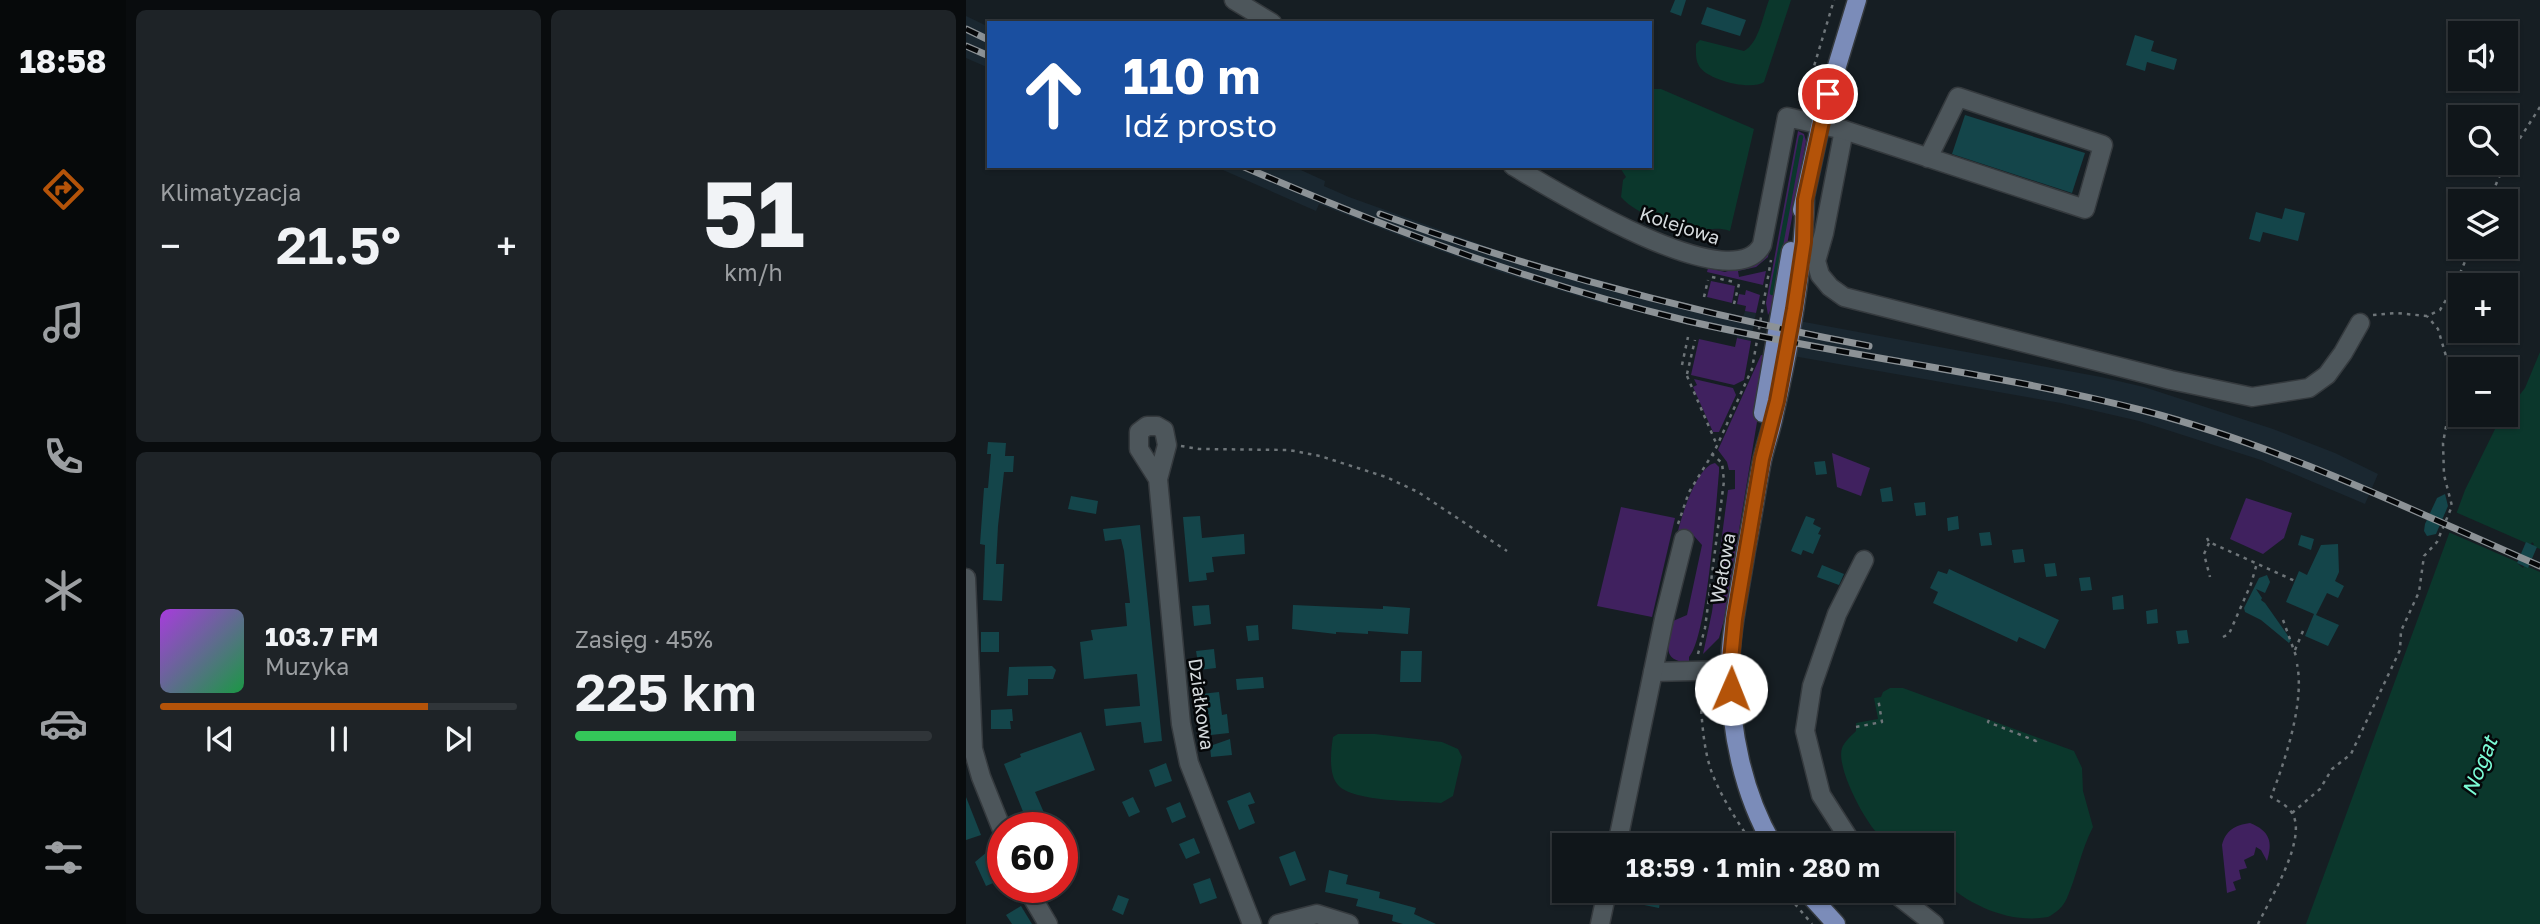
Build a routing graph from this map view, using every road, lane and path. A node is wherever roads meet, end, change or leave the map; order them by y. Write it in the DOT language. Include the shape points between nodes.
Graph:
graph roads {
  1 [pos="1234,0"];
  2 [pos="1857,0"];
  3 [pos="1269,21"];
  4 [pos="2540,107"];
  5 [pos="1820,125"];
  6 [pos="1844,130"];
  7 [pos="2518,141"];
  8 [pos="1928,158"];
  9 [pos="1517,168"];
  10 [pos="2466,259"];
  11 [pos="1712,277"];
  12 [pos="1708,280"];
  13 [pos="1734,282"];
  14 [pos="1739,284"];
  15 [pos="1704,297"];
  16 [pos="1734,304"];
  17 [pos="1762,304"];
  18 [pos="2427,316"];
  19 [pos="2368,318"];
  20 [pos="1688,337"];
  21 [pos="1695,340"];
  22 [pos="1682,365"];
  23 [pos="1167,445"];
  24 [pos="1717,445"];
  25 [pos="1158,479"];
  26 [pos="1684,539"];
  27 [pos="1507,551"];
  28 [pos="1864,560"];
  29 [pos="2257,563"];
  30 [pos="2210,577"];
  31 [pos="966,578"];
  32 [pos="2295,581"];
  33 [pos="2283,620"];
  34 [pos="2302,627"];
  35 [pos="2223,637"];
  36 [pos="2295,650"];
  37 [pos="1698,656"];
  38 [pos="2296,656"];
  39 [pos="2297,664"];
  40 [pos="1730,670"];
  41 [pos="1653,672"];
  42 [pos="1699,684"];
  43 [pos="1878,698"];
  44 [pos="1989,720"];
  45 [pos="1856,727"];
  46 [pos="2037,738"];
  47 [pos="995,812"];
  48 [pos="2292,813"];
  49 [pos="1619,833"];
  50 [pos="1746,833"];
  51 [pos="1767,833"];
  52 [pos="1845,833"];
  53 [pos="1036,903"];
  54 [pos="1604,903"];
  55 [pos="1794,903"];
  56 [pos="1817,903"];
  57 [pos="1907,903"];
  58 [pos="1048,924"];
  59 [pos="1252,924"];
  60 [pos="1278,924"];
  61 [pos="1349,924"];
  62 [pos="1600,924"];
  63 [pos="1812,924"];
  64 [pos="1836,924"];
  65 [pos="1934,924"];
  66 [pos="2258,924"];
  1 -- 3 [label="street"];
  2 -- 5 [label="main road, Wałowa"];
  4 -- 7 [label="path"];
  5 -- 6 [label="street"];
  5 -- 9 [label="street, Kolejowa" via="1787,117 1762,245 1752,257 1735,262 1699,256 1639,236"];
  5 -- 40 [label="main road, Wałowa" via="1771,363 1762,459"];
  6 -- 8 [label="street"];
  6 -- 19 [label="street" via="1816,261 1820,275 1844,297 2252,397 2309,388 2327,375"];
  8 -- 8 [label="street" via="2085,209 2103,145 1958,97"];
  10 -- 18 [label="path" via="2440,310"];
  11 -- 13 [label="path"];
  12 -- 15 [label="path"];
  14 -- 16 [label="path"];
  17 -- 24 [label="path" via="1752,369"];
  18 -- 19 [label="path"];
  18 -- 48 [label="path" via="2438,329 2454,383 2443,443 2444,475 2452,500 2437,541 2424,556 2419,592 2401,631 2400,650 2351,754"];
  20 -- 22 [label="path"];
  21 -- 24 [label="path" via="1687,375"];
  23 -- 25 [label="street, Działkowa"];
  23 -- 25 [label="street, Działkowa" via="1164,430 1157,426 1139,432 1139,449"];
  23 -- 27 [label="path" via="1289,450 1320,456 1419,492"];
  24 -- 37 [label="path" via="1712,454 1722,463 1724,481"];
  25 -- 59 [label="street, Działkowa" via="1181,724 1189,763"];
  26 -- 41 [label="street"];
  28 -- 52 [label="street" via="1837,614 1812,686 1805,731 1821,794"];
  29 -- 30 [label="path" via="2208,540 2204,554"];
  29 -- 32 [label="path"];
  29 -- 35 [label="path" via="2229,634"];
  31 -- 47 [label="street" via="973,749"];
  33 -- 36 [label="path"];
  34 -- 36 [label="path"];
  36 -- 38 [label="path"];
  39 -- 48 [label="path" via="2287,755 2271,797"];
  40 -- 41 [label="street"];
  40 -- 51 [label="main road, Wałowa" via="1743,770"];
  41 -- 49 [label="street"];
  42 -- 50 [label="path" via="1712,772"];
  43 -- 45 [label="path" via="1882,722"];
  44 -- 46 [label="path"];
  48 -- 66 [label="path" via="2297,834 2292,853"];
  53 -- 58 [label="street"];
  54 -- 62 [label="street"];
  55 -- 63 [label="path"];
  56 -- 64 [label="main road"];
  57 -- 65 [label="street"];
  60 -- 61 [label="street" via="1317,914"];
}
